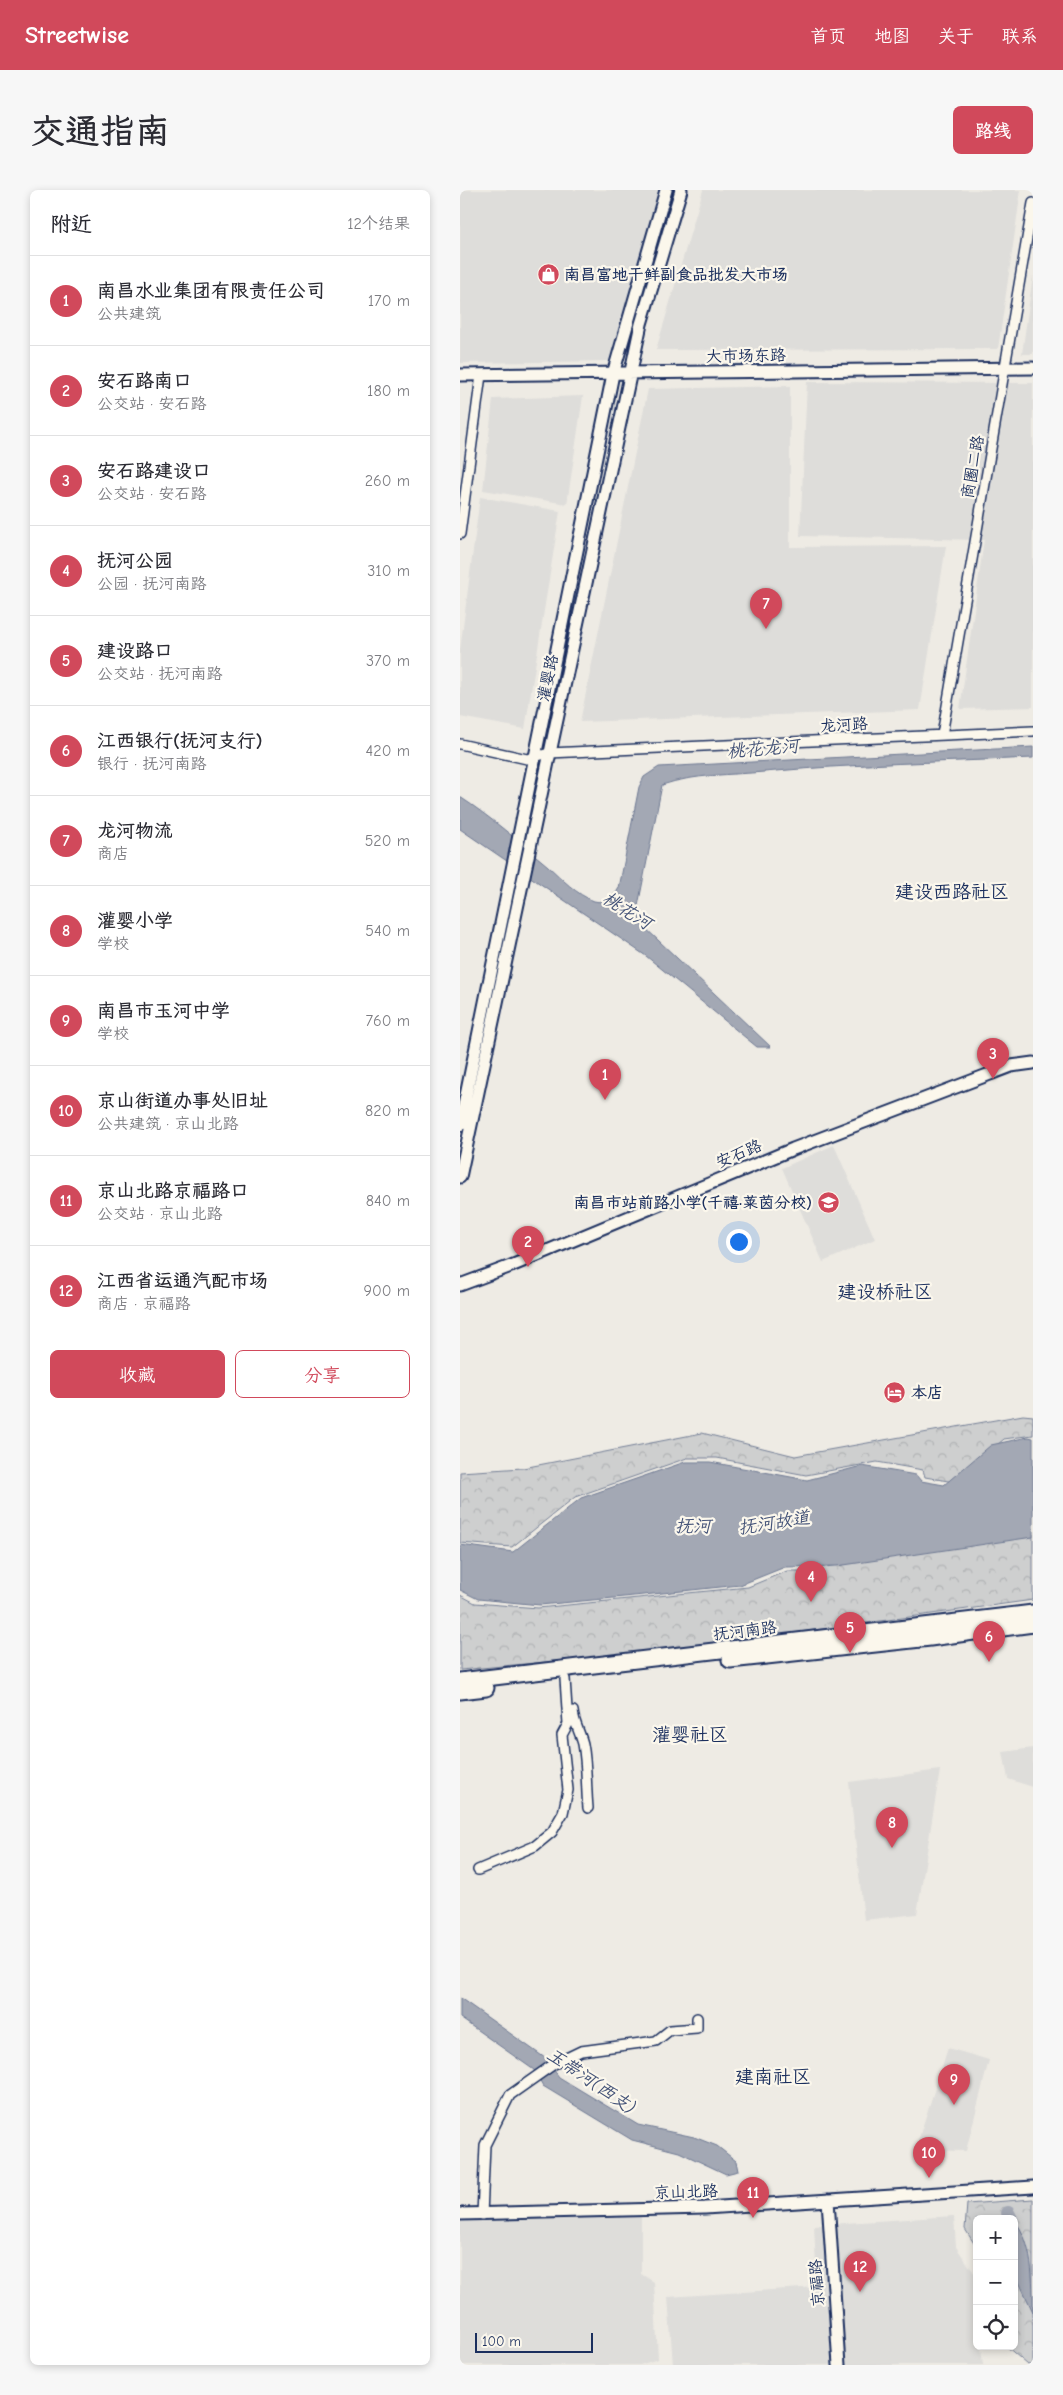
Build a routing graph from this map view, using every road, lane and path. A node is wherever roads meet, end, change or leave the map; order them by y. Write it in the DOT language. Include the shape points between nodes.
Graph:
graph roads {
  1 [pos="666,190"];
  2 [pos="681,190"];
  3 [pos="1033,203"];
  4 [pos="1033,368"];
  5 [pos="1005,369"];
  6 [pos="614,374"];
  7 [pos="630,374"];
  8 [pos="460,375"];
  9 [pos="481,375"];
  10 [pos="460,534"];
  11 [pos="1033,731"];
  12 [pos="942,735"];
  13 [pos="460,744"];
  14 [pos="549,753"];
  15 [pos="536,755"];
  16 [pos="1033,1063"];
  17 [pos="460,1125"];
  18 [pos="460,1177"];
  19 [pos="460,1285"];
  20 [pos="1033,1613"];
  21 [pos="1033,1624"];
  22 [pos="568,1678"];
  23 [pos="460,1681"];
  24 [pos="460,1691"];
  25 [pos="588,1808"];
  26 [pos="478,1870"];
  27 [pos="698,2018"];
  28 [pos="1033,2187"];
  29 [pos="828,2200"];
  30 [pos="460,2214"];
  31 [pos="482,2215"];
  32 [pos="839,2365"];
  1 -- 6 [label="main road, 灌婴路"];
  2 -- 7 [label="main road, 灌婴路" via="641,324"];
  3 -- 5 [label="street, 商圈二路"];
  4 -- 5 [label="main road, 大市场东路"];
  5 -- 7 [label="main road, 大市场东路"];
  5 -- 12 [label="street, 商圈二路"];
  6 -- 7 [label="main road, 大市场东路"];
  6 -- 9 [label="main road, 大市场东路"];
  6 -- 15 [label="main road, 灌婴路"];
  7 -- 14 [label="main road, 灌婴路"];
  8 -- 9 [label="main road, 大市场东路"];
  9 -- 10 [label="street"];
  11 -- 12 [label="street, 龙河路"];
  12 -- 14 [label="street, 龙河路"];
  13 -- 15 [label="street, 龙河路" via="527,759"];
  14 -- 15 [label="street, 龙河路"];
  14 -- 18 [label="main road, 灌婴路"];
  15 -- 17 [label="main road, 灌婴路"];
  16 -- 19 [label="main road, 安石路" via="1011,1066 793,1149"];
  20 -- 23 [label="highway, 抚河南路"];
  21 -- 22 [label="highway, 抚河南路"];
  22 -- 24 [label="highway, 抚河南路"];
  22 -- 25 [label="street" via="574,1722 583,1747"];
  22 -- 26 [label="street" via="568,1724 562,1735 568,1790 563,1813 552,1832 535,1846"];
  27 -- 31 [label="street" via="697,2028 670,2030 656,2041 581,2051 554,2064 510,2095 484,2145"];
  28 -- 29 [label="main road, 京山北路"];
  29 -- 31 [label="main road, 京山北路" via="705,2208"];
  29 -- 32 [label="main road, 京福路"];
  30 -- 31 [label="main road, 京山北路"];
}
